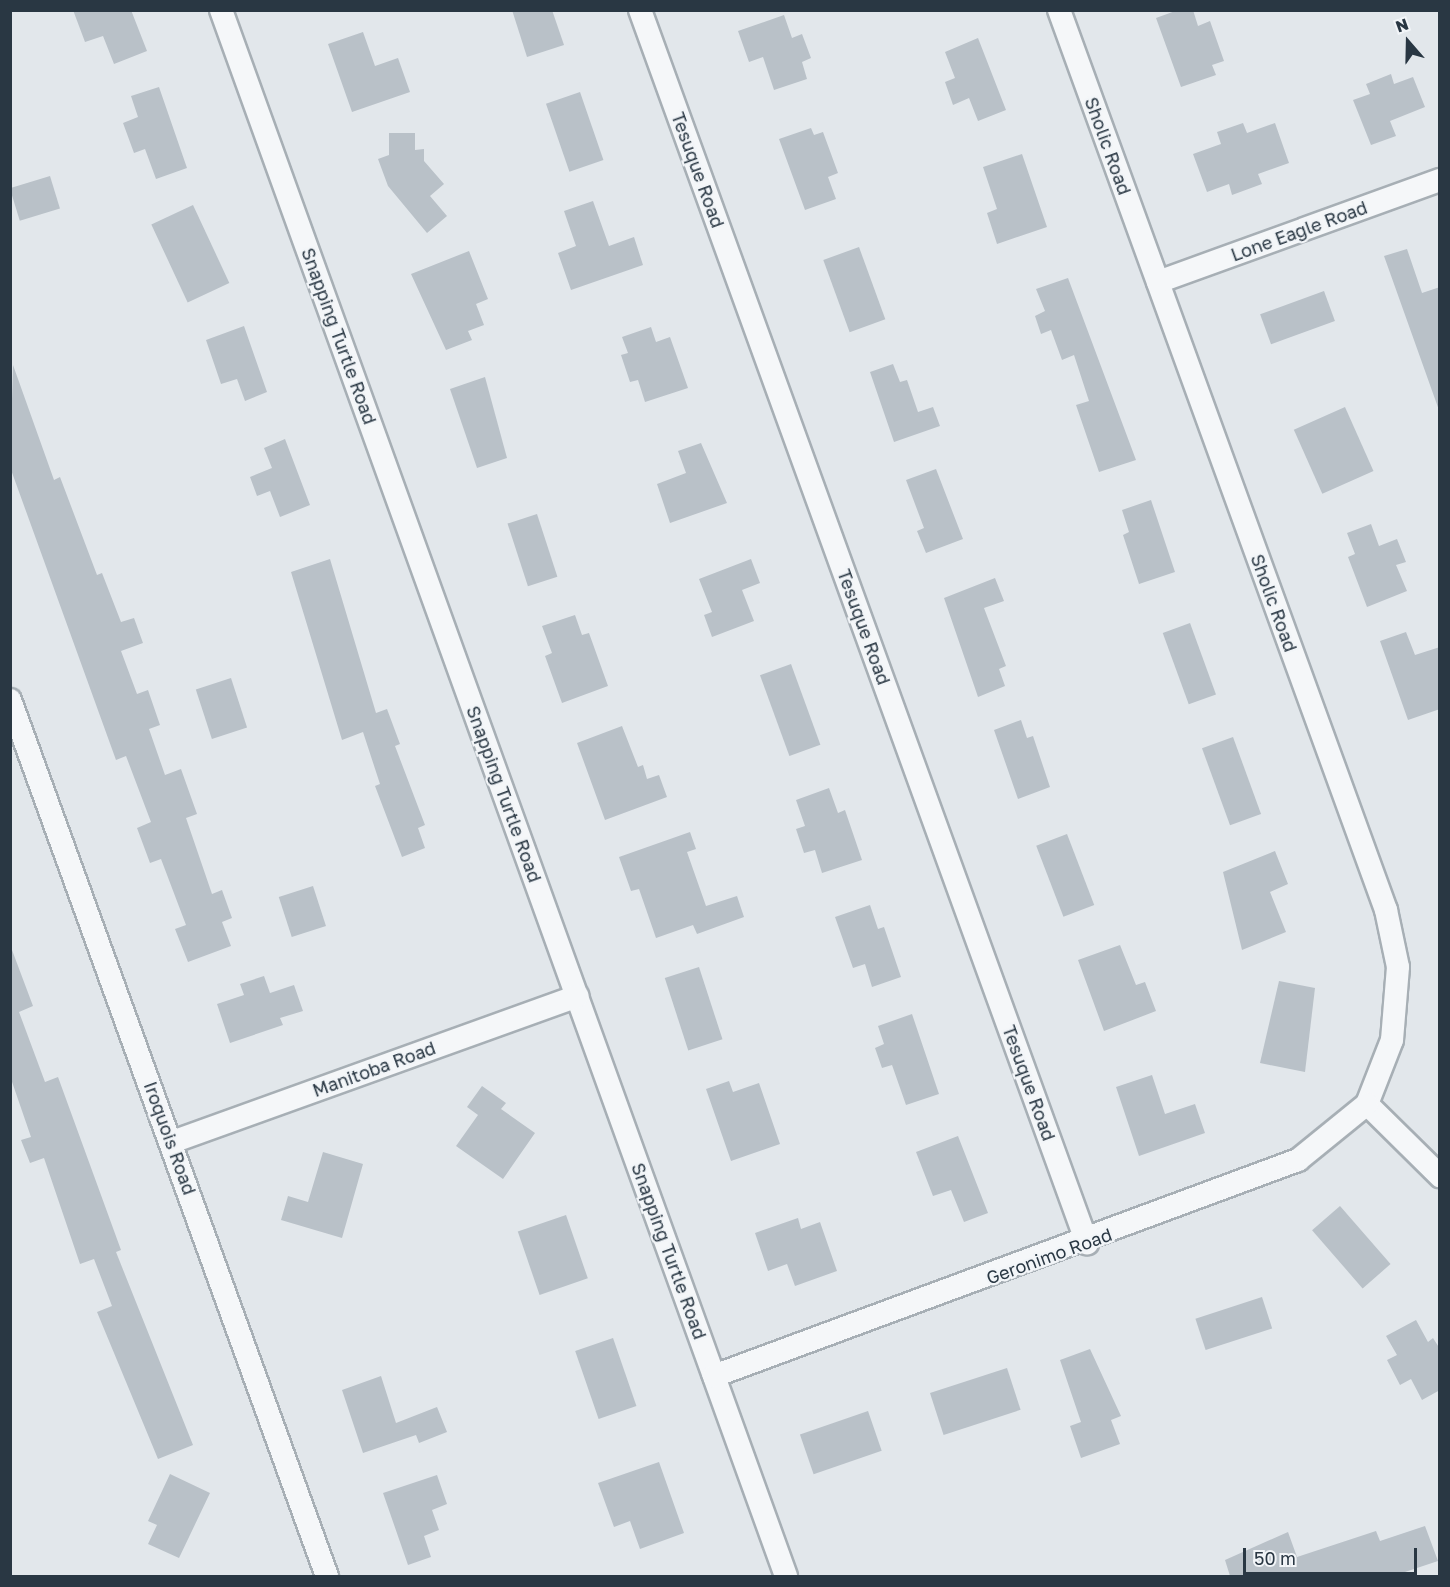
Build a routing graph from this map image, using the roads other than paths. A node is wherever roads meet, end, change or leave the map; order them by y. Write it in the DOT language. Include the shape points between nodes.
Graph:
graph roads {
  1 [pos="221,10"];
  2 [pos="640,10"];
  3 [pos="1059,10"];
  4 [pos="1440,180"];
  5 [pos="1158,282"];
  6 [pos="10,700"];
  7 [pos="576,996"];
  8 [pos="1366,1104"];
  9 [pos="172,1142"];
  10 [pos="1440,1176"];
  11 [pos="1087,1243"];
  12 [pos="714,1376"];
  13 [pos="325,1576"];
  14 [pos="786,1576"];
  1 -- 7 [label="street, Snapping Turtle Road"];
  2 -- 11 [label="street, Tesuque Road"];
  3 -- 5 [label="street, Sholic Road"];
  4 -- 5 [label="street, Lone Eagle Road"];
  5 -- 8 [label="street, Sholic Road" via="1386,910 1398,967 1392,1040"];
  6 -- 9 [label="street, Iroquois Road"];
  7 -- 9 [label="street, Manitoba Road"];
  7 -- 12 [label="street, Snapping Turtle Road"];
  8 -- 10 [label="street"];
  8 -- 11 [label="street, Geronimo Road" via="1299,1160"];
  9 -- 13 [label="street, Iroquois Road"];
  11 -- 12 [label="street, Geronimo Road"];
  12 -- 14 [label="street, Snapping Turtle Road"];
}
